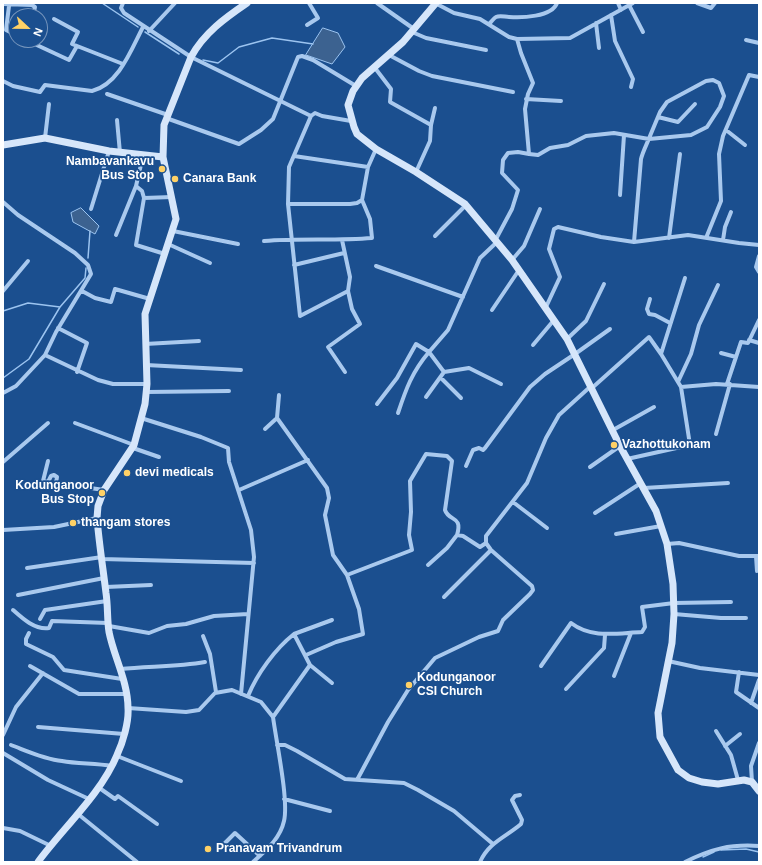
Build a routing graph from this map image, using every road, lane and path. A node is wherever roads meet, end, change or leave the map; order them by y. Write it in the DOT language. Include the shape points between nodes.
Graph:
graph roads {
  1 [pos="123,3"];
  2 [pos="175,3"];
  3 [pos="247,3"];
  4 [pos="308,3"];
  5 [pos="377,3"];
  6 [pos="436,3"];
  7 [pos="557,3"];
  8 [pos="618,3"];
  9 [pos="697,3"];
  10 [pos="714,3"];
  11 [pos="3,4"];
  12 [pos="631,4"];
  13 [pos="10,6"];
  14 [pos="35,8"];
  15 [pos="621,10"];
  16 [pos="611,14"];
  17 [pos="8,18"];
  18 [pos="54,19"];
  19 [pos="490,23"];
  20 [pos="596,23"];
  21 [pos="307,25"];
  22 [pos="143,27"];
  23 [pos="413,30"];
  24 [pos="8,31"];
  25 [pos="149,31"];
  26 [pos="643,32"];
  27 [pos="517,40"];
  28 [pos="746,40"];
  29 [pos="759,43"];
  30 [pos="77,46"];
  31 [pos="44,48"];
  32 [pos="599,48"];
  33 [pos="486,50"];
  34 [pos="389,55"];
  35 [pos="190,57"];
  36 [pos="123,64"];
  37 [pos="375,68"];
  38 [pos="759,77"];
  39 [pos="3,81"];
  40 [pos="356,86"];
  41 [pos="631,87"];
  42 [pos="513,92"];
  43 [pos="107,94"];
  44 [pos="526,99"];
  45 [pos="281,101"];
  46 [pos="561,101"];
  47 [pos="49,104"];
  48 [pos="695,104"];
  49 [pos="435,108"];
  50 [pos="167,116"];
  51 [pos="311,116"];
  52 [pos="658,117"];
  53 [pos="117,120"];
  54 [pos="351,120"];
  55 [pos="431,125"];
  56 [pos="726,130"];
  57 [pos="624,135"];
  58 [pos="45,138"];
  59 [pos="649,139"];
  60 [pos="3,145"];
  61 [pos="745,145"];
  62 [pos="376,149"];
  63 [pos="109,151"];
  64 [pos="120,153"];
  65 [pos="529,154"];
  66 [pos="680,154"];
  67 [pos="143,156"];
  68 [pos="294,156"];
  69 [pos="163,157"];
  70 [pos="368,167"];
  71 [pos="416,172"];
  72 [pos="136,186"];
  73 [pos="620,195"];
  74 [pos="172,197"];
  75 [pos="144,198"];
  76 [pos="362,200"];
  77 [pos="3,202"];
  78 [pos="288,204"];
  79 [pos="466,205"];
  80 [pos="91,209"];
  81 [pos="540,209"];
  82 [pos="731,212"];
  83 [pos="173,231"];
  84 [pos="116,235"];
  85 [pos="435,236"];
  86 [pos="668,238"];
  87 [pos="706,238"];
  88 [pos="291,239"];
  89 [pos="342,240"];
  90 [pos="497,240"];
  91 [pos="723,240"];
  92 [pos="264,241"];
  93 [pos="634,242"];
  94 [pos="168,244"];
  95 [pos="238,244"];
  96 [pos="759,245"];
  97 [pos="344,253"];
  98 [pos="165,254"];
  99 [pos="759,256"];
  100 [pos="512,260"];
  101 [pos="28,261"];
  102 [pos="210,263"];
  103 [pos="294,265"];
  104 [pos="376,266"];
  105 [pos="519,270"];
  106 [pos="759,272"];
  107 [pos="685,278"];
  108 [pos="604,284"];
  109 [pos="718,285"];
  110 [pos="3,291"];
  111 [pos="82,291"];
  112 [pos="348,292"];
  113 [pos="463,297"];
  114 [pos="150,299"];
  115 [pos="650,299"];
  116 [pos="546,307"];
  117 [pos="492,310"];
  118 [pos="555,320"];
  119 [pos="759,320"];
  120 [pos="670,323"];
  121 [pos="58,328"];
  122 [pos="610,329"];
  123 [pos="567,339"];
  124 [pos="749,340"];
  125 [pos="199,341"];
  126 [pos="759,343"];
  127 [pos="145,344"];
  128 [pos="533,345"];
  129 [pos="429,352"];
  130 [pos="721,353"];
  131 [pos="575,354"];
  132 [pos="661,354"];
  133 [pos="45,355"];
  134 [pos="736,357"];
  135 [pos="146,365"];
  136 [pos="241,370"];
  137 [pos="77,372"];
  138 [pos="345,372"];
  139 [pos="444,372"];
  140 [pos="440,378"];
  141 [pos="678,382"];
  142 [pos="501,384"];
  143 [pos="728,384"];
  144 [pos="592,387"];
  145 [pos="681,387"];
  146 [pos="759,387"];
  147 [pos="146,388"];
  148 [pos="229,391"];
  149 [pos="3,393"];
  150 [pos="279,395"];
  151 [pos="426,397"];
  152 [pos="461,398"];
  153 [pos="377,404"];
  154 [pos="654,407"];
  155 [pos="398,413"];
  156 [pos="142,418"];
  157 [pos="278,418"];
  158 [pos="48,423"];
  159 [pos="74,423"];
  160 [pos="265,429"];
  161 [pos="613,430"];
  162 [pos="716,434"];
  163 [pos="620,446"];
  164 [pos="134,447"];
  165 [pos="159,457"];
  166 [pos="627,459"];
  167 [pos="308,460"];
  168 [pos="48,461"];
  169 [pos="3,462"];
  170 [pos="466,466"];
  171 [pos="590,467"];
  172 [pos="728,483"];
  173 [pos="642,486"];
  174 [pos="104,490"];
  175 [pos="239,490"];
  176 [pos="513,502"];
  177 [pos="595,513"];
  178 [pos="97,518"];
  179 [pos="661,526"];
  180 [pos="547,528"];
  181 [pos="3,530"];
  182 [pos="457,534"];
  183 [pos="616,534"];
  184 [pos="486,543"];
  185 [pos="667,544"];
  186 [pos="491,550"];
  187 [pos="758,556"];
  188 [pos="102,558"];
  189 [pos="254,563"];
  190 [pos="428,565"];
  191 [pos="27,568"];
  192 [pos="757,571"];
  193 [pos="347,575"];
  194 [pos="104,578"];
  195 [pos="151,585"];
  196 [pos="106,587"];
  197 [pos="18,595"];
  198 [pos="444,596"];
  199 [pos="107,601"];
  200 [pos="730,602"];
  201 [pos="674,603"];
  202 [pos="13,610"];
  203 [pos="248,614"];
  204 [pos="674,614"];
  205 [pos="746,618"];
  206 [pos="40,619"];
  207 [pos="332,620"];
  208 [pos="108,625"];
  209 [pos="630,632"];
  210 [pos="29,633"];
  211 [pos="294,634"];
  212 [pos="606,635"];
  213 [pos="202,636"];
  214 [pos="306,655"];
  215 [pos="668,661"];
  216 [pos="205,662"];
  217 [pos="310,665"];
  218 [pos="30,666"];
  219 [pos="541,666"];
  220 [pos="120,669"];
  221 [pos="739,672"];
  222 [pos="43,673"];
  223 [pos="759,675"];
  224 [pos="614,676"];
  225 [pos="122,679"];
  226 [pos="759,680"];
  227 [pos="332,683"];
  228 [pos="566,689"];
  229 [pos="216,692"];
  230 [pos="126,694"];
  231 [pos="241,694"];
  232 [pos="248,696"];
  233 [pos="751,703"];
  234 [pos="128,708"];
  235 [pos="759,708"];
  236 [pos="273,717"];
  237 [pos="38,727"];
  238 [pos="716,731"];
  239 [pos="124,734"];
  240 [pos="740,734"];
  241 [pos="3,735"];
  242 [pos="759,743"];
  243 [pos="11,745"];
  244 [pos="277,745"];
  245 [pos="726,746"];
  246 [pos="3,753"];
  247 [pos="117,756"];
  248 [pos="112,766"];
  249 [pos="358,780"];
  250 [pos="738,780"];
  251 [pos="181,781"];
  252 [pos="752,782"];
  253 [pos="98,786"];
  254 [pos="759,791"];
  255 [pos="520,795"];
  256 [pos="89,799"];
  257 [pos="284,799"];
  258 [pos="330,811"];
  259 [pos="78,814"];
  260 [pos="157,824"];
  261 [pos="3,828"];
  262 [pos="493,844"];
  263 [pos="51,846"];
  264 [pos="222,846"];
  265 [pos="759,846"];
  266 [pos="260,856"];
  267 [pos="696,860"];
  268 [pos="38,862"];
  269 [pos="137,862"];
  270 [pos="254,862"];
  271 [pos="479,862"];
  272 [pos="685,862"];
  1 -- 22 [label="street" via="123,12"];
  2 -- 25 [label="street"];
  3 -- 35 [label="street" via="216,25"];
  4 -- 21 [label="street" via="318,18"];
  5 -- 23 [label="street"];
  6 -- 19 [label="street" via="454,13 469,15"];
  6 -- 23 [label="street"];
  7 -- 19 [label="street" via="540,16 499,16"];
  8 -- 15 [label="street"];
  9 -- 10 [label="street" via="711,8"];
  11 -- 13 [label="street"];
  12 -- 15 [label="street"];
  12 -- 26 [label="street"];
  13 -- 14 [label="street" via="32,5"];
  15 -- 16 [label="street"];
  16 -- 20 [label="street"];
  16 -- 41 [label="street" via="615,41 632,79"];
  17 -- 24 [label="street"];
  18 -- 30 [label="street" via="78,32 72,44"];
  19 -- 27 [label="street"];
  20 -- 27 [label="street" via="570,38"];
  20 -- 32 [label="street"];
  22 -- 25 [label="street"];
  22 -- 36 [label="street"];
  23 -- 33 [label="street" via="426,38"];
  23 -- 34 [label="street"];
  25 -- 35 [label="street"];
  27 -- 44 [label="street" via="533,83"];
  28 -- 29 [label="street"];
  30 -- 31 [label="street" via="69,60"];
  30 -- 36 [label="street"];
  34 -- 37 [label="street"];
  34 -- 42 [label="street" via="432,76"];
  35 -- 45 [label="street"];
  35 -- 50 [label="street"];
  36 -- 39 [label="street" via="111,81 92,91 45,85 40,92"];
  37 -- 40 [label="street"];
  37 -- 55 [label="street" via="391,89 390,102"];
  38 -- 56 [label="street" via="749,75"];
  40 -- 45 [label="street" via="313,60 300,56"];
  40 -- 54 [label="street" via="348,105"];
  43 -- 50 [label="street"];
  44 -- 46 [label="street"];
  44 -- 65 [label="street"];
  45 -- 50 [label="street" via="273,119 239,144"];
  45 -- 51 [label="street"];
  47 -- 58 [label="street"];
  48 -- 52 [label="street" via="678,122"];
  49 -- 55 [label="street"];
  50 -- 69 [label="street" via="163,132"];
  51 -- 54 [label="street" via="315,112 322,116"];
  51 -- 68 [label="street"];
  52 -- 59 [label="street"];
  52 -- 59 [label="street" via="671,99 706,81 719,83 724,96 707,127 692,135"];
  53 -- 64 [label="street"];
  54 -- 62 [label="street" via="357,134"];
  55 -- 71 [label="street" via="430,141"];
  56 -- 61 [label="street"];
  56 -- 87 [label="street" via="719,154 721,201"];
  57 -- 59 [label="street"];
  57 -- 65 [label="street" via="614,133 586,136 568,145 550,148 538,155"];
  57 -- 73 [label="street"];
  58 -- 60 [label="street"];
  58 -- 63 [label="street"];
  59 -- 93 [label="street" via="641,159"];
  62 -- 70 [label="street"];
  62 -- 71 [label="street"];
  63 -- 64 [label="street"];
  63 -- 80 [label="street"];
  64 -- 67 [label="street"];
  65 -- 90 [label="street" via="508,153 503,160 502,173 518,190"];
  66 -- 86 [label="street"];
  67 -- 69 [label="street"];
  67 -- 72 [label="street"];
  68 -- 70 [label="street"];
  68 -- 78 [label="street" via="289,167"];
  69 -- 74 [label="street"];
  70 -- 76 [label="street"];
  71 -- 79 [label="street"];
  72 -- 75 [label="street" via="142,191"];
  72 -- 84 [label="street"];
  74 -- 75 [label="street"];
  74 -- 83 [label="street" via="176,213"];
  75 -- 98 [label="street" via="136,245"];
  76 -- 78 [label="street" via="350,204"];
  76 -- 89 [label="street" via="370,219 372,238"];
  77 -- 111 [label="street" via="87,263 91,274"];
  78 -- 88 [label="street"];
  79 -- 85 [label="street"];
  79 -- 90 [label="street"];
  81 -- 100 [label="street" via="524,246"];
  82 -- 91 [label="street" via="724,227"];
  83 -- 94 [label="street"];
  83 -- 95 [label="street"];
  86 -- 87 [label="street" via="688,235"];
  86 -- 93 [label="street"];
  87 -- 91 [label="street"];
  88 -- 89 [label="street"];
  88 -- 92 [label="street"];
  88 -- 103 [label="street"];
  89 -- 97 [label="street"];
  90 -- 100 [label="street"];
  90 -- 113 [label="street" via="480,258"];
  91 -- 96 [label="street"];
  93 -- 116 [label="street" via="558,227 554,229 549,248 560,277"];
  94 -- 98 [label="street"];
  94 -- 102 [label="street"];
  97 -- 103 [label="street"];
  97 -- 112 [label="street" via="350,277"];
  98 -- 114 [label="street"];
  99 -- 106 [label="street" via="756,267"];
  100 -- 105 [label="street"];
  101 -- 110 [label="street"];
  103 -- 112 [label="street" via="300,316"];
  104 -- 113 [label="street"];
  105 -- 116 [label="street"];
  105 -- 117 [label="street"];
  107 -- 120 [label="street"];
  108 -- 123 [label="street" via="586,321"];
  109 -- 141 [label="street" via="699,325 691,354"];
  111 -- 114 [label="street" via="111,302 115,289"];
  111 -- 121 [label="street"];
  112 -- 138 [label="street" via="352,309 360,324 328,347"];
  113 -- 129 [label="street" via="448,330"];
  114 -- 127 [label="street" via="145,314"];
  115 -- 120 [label="street" via="647,309 649,314 655,314"];
  116 -- 118 [label="street"];
  118 -- 123 [label="street"];
  118 -- 128 [label="street"];
  119 -- 124 [label="street"];
  120 -- 132 [label="street"];
  121 -- 133 [label="street"];
  121 -- 137 [label="street" via="87,343"];
  122 -- 131 [label="street"];
  123 -- 131 [label="street"];
  124 -- 126 [label="street"];
  124 -- 134 [label="street" via="748,343 741,342"];
  125 -- 127 [label="street"];
  127 -- 135 [label="street"];
  129 -- 139 [label="street"];
  129 -- 153 [label="street" via="416,344"];
  129 -- 155 [label="street" via="410,379"];
  130 -- 134 [label="street"];
  131 -- 144 [label="street"];
  131 -- 170 [label="street" via="530,387 485,448 474,450"];
  132 -- 141 [label="street"];
  132 -- 144 [label="street" via="649,337"];
  133 -- 137 [label="street"];
  133 -- 149 [label="street" via="16,386"];
  134 -- 143 [label="street"];
  135 -- 136 [label="street"];
  135 -- 147 [label="street"];
  137 -- 147 [label="street" via="113,384"];
  139 -- 140 [label="street"];
  139 -- 142 [label="street" via="469,368"];
  140 -- 151 [label="street"];
  140 -- 152 [label="street"];
  141 -- 145 [label="street"];
  143 -- 145 [label="street"];
  143 -- 146 [label="street"];
  143 -- 162 [label="street"];
  144 -- 161 [label="street"];
  144 -- 176 [label="street" via="559,415 527,483"];
  145 -- 166 [label="street" via="690,445"];
  147 -- 148 [label="street"];
  147 -- 156 [label="street"];
  150 -- 157 [label="street"];
  154 -- 161 [label="street"];
  156 -- 164 [label="street"];
  156 -- 175 [label="street" via="228,448 229,462"];
  157 -- 160 [label="street"];
  157 -- 167 [label="street"];
  158 -- 169 [label="street"];
  159 -- 164 [label="street"];
  161 -- 163 [label="street"];
  163 -- 166 [label="street"];
  163 -- 171 [label="street"];
  164 -- 165 [label="street"];
  164 -- 174 [label="street"];
  166 -- 173 [label="street"];
  167 -- 175 [label="street"];
  167 -- 193 [label="street" via="327,488 329,498 326,515 333,555"];
  168 -- 174 [label="street" via="43,481 48,482 54,475 57,477 56,483"];
  172 -- 173 [label="street"];
  173 -- 177 [label="street"];
  173 -- 179 [label="street"];
  174 -- 178 [label="street"];
  175 -- 189 [label="street" via="251,530"];
  176 -- 180 [label="street"];
  176 -- 184 [label="street" via="491,528 486,536"];
  178 -- 181 [label="street" via="54,527"];
  178 -- 188 [label="street"];
  179 -- 183 [label="street"];
  179 -- 185 [label="street"];
  182 -- 184 [label="street" via="480,547"];
  182 -- 190 [label="street" via="447,548"];
  182 -- 193 [label="street" via="456,519 445,510 452,461 447,456 426,454 410,481 409,535 412,550"];
  184 -- 186 [label="street"];
  185 -- 187 [label="street" via="679,543 739,556"];
  185 -- 201 [label="street"];
  186 -- 198 [label="street"];
  186 -- 249 [label="street" via="532,586 533,590 503,620 498,631 435,658 404,696"];
  187 -- 192 [label="street"];
  188 -- 189 [label="street"];
  188 -- 191 [label="street"];
  188 -- 194 [label="street"];
  189 -- 203 [label="street"];
  193 -- 214 [label="street" via="359,609 363,634"];
  194 -- 196 [label="street"];
  194 -- 197 [label="street"];
  195 -- 196 [label="street"];
  196 -- 199 [label="street"];
  199 -- 206 [label="street" via="45,610"];
  199 -- 208 [label="street"];
  200 -- 201 [label="street"];
  201 -- 204 [label="street"];
  201 -- 209 [label="street" via="642,607 644,630"];
  202 -- 208 [label="street" via="33,625 46,629 52,621"];
  203 -- 208 [label="street" via="214,616 167,626 149,633"];
  203 -- 231 [label="street"];
  204 -- 205 [label="street"];
  204 -- 215 [label="street"];
  207 -- 211 [label="street"];
  208 -- 220 [label="street" via="113,651"];
  209 -- 212 [label="street"];
  209 -- 224 [label="street"];
  210 -- 225 [label="street" via="26,644 52,657 64,670"];
  211 -- 214 [label="street"];
  211 -- 232 [label="street" via="284,642 255,681"];
  212 -- 219 [label="street" via="586,632 571,623"];
  212 -- 228 [label="street" via="604,648"];
  213 -- 229 [label="street" via="210,654"];
  214 -- 217 [label="street"];
  215 -- 221 [label="street" via="700,668"];
  215 -- 250 [label="street" via="658,727 660,737 672,760 678,770 697,781 718,784"];
  216 -- 220 [label="street" via="172,667"];
  217 -- 227 [label="street"];
  217 -- 236 [label="street"];
  218 -- 222 [label="street"];
  220 -- 225 [label="street"];
  221 -- 223 [label="street"];
  221 -- 233 [label="street" via="736,692"];
  222 -- 230 [label="street" via="79,694"];
  222 -- 241 [label="street" via="16,707"];
  225 -- 230 [label="street"];
  226 -- 233 [label="street"];
  229 -- 231 [label="street" via="232,690"];
  229 -- 234 [label="street" via="199,710 186,712"];
  230 -- 234 [label="street"];
  231 -- 232 [label="street"];
  232 -- 236 [label="street" via="261,702"];
  233 -- 235 [label="street"];
  234 -- 239 [label="street"];
  236 -- 244 [label="street"];
  237 -- 239 [label="street"];
  238 -- 245 [label="street"];
  239 -- 247 [label="street"];
  240 -- 245 [label="street"];
  242 -- 252 [label="street" via="750,766"];
  243 -- 248 [label="street" via="62,761"];
  244 -- 249 [label="street" via="285,745 345,779"];
  244 -- 257 [label="street"];
  245 -- 250 [label="street"];
  246 -- 256 [label="street" via="48,780"];
  247 -- 248 [label="street"];
  247 -- 251 [label="street"];
  248 -- 253 [label="street"];
  249 -- 262 [label="street" via="404,783 454,812"];
  250 -- 252 [label="street"];
  252 -- 254 [label="street"];
  253 -- 256 [label="street"];
  253 -- 260 [label="street" via="115,799 118,796"];
  255 -- 262 [label="street" via="512,800 522,820 521,824"];
  256 -- 259 [label="street"];
  257 -- 258 [label="street"];
  257 -- 266 [label="street" via="285,816 281,830 274,842"];
  259 -- 263 [label="street"];
  259 -- 269 [label="street"];
  261 -- 263 [label="street" via="20,831"];
  262 -- 271 [label="street"];
  263 -- 268 [label="street"];
  264 -- 266 [label="street" via="235,833"];
  265 -- 267 [label="street" via="731,845 716,848"];
  266 -- 270 [label="street"];
  267 -- 272 [label="street"];
}
